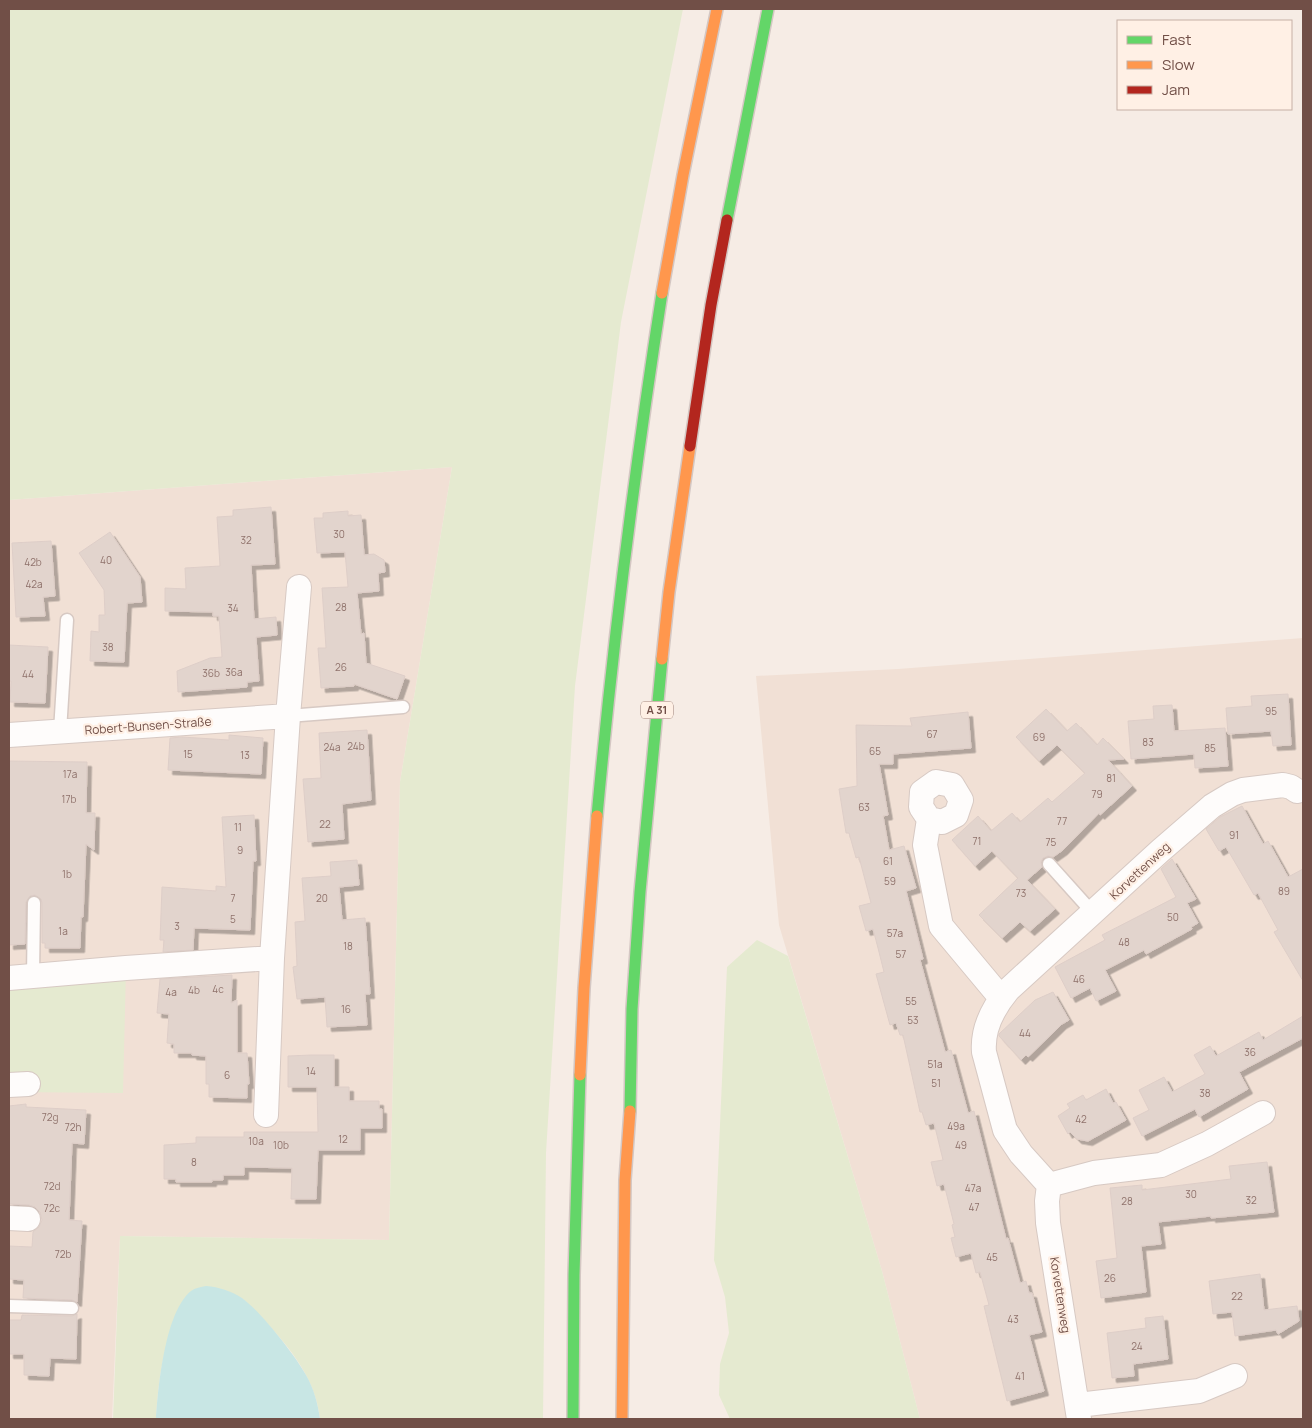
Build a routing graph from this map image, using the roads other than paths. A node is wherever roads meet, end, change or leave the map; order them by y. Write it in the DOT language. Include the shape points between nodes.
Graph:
graph roads {
  1 [pos="717,9"];
  2 [pos="768,9"];
  3 [pos="299,587"];
  4 [pos="67,620"];
  5 [pos="403,707"];
  6 [pos="288,716"];
  7 [pos="60,732"];
  8 [pos="9,735"];
  9 [pos="1301,790"];
  10 [pos="929,818"];
  11 [pos="1049,864"];
  12 [pos="34,903"];
  13 [pos="1093,914"];
  14 [pos="272,958"];
  15 [pos="33,976"];
  16 [pos="9,978"];
  17 [pos="1001,998"];
  18 [pos="1263,1113"];
  19 [pos="266,1115"];
  20 [pos="1049,1185"];
  21 [pos="9,1306"];
  22 [pos="72,1308"];
  23 [pos="1235,1376"];
  24 [pos="1079,1412"];
  25 [pos="573,1419"];
  26 [pos="622,1419"];
  1 -- 25 [label="highway" via="665,270 644,406 598,788 581,1027 572,1300"];
  2 -- 26 [label="highway, A 31" via="711,305 661,665 632,1009 630,1128 625,1180"];
  3 -- 6 [label="street"];
  4 -- 7 [label="lane"];
  5 -- 6 [label="lane"];
  6 -- 7 [label="street, Robert-Bunsen-Straße"];
  6 -- 14 [label="street"];
  7 -- 8 [label="street, Robert-Bunsen-Straße"];
  9 -- 13 [label="street, Korvettenweg" via="1273,786 1243,790 1224,798 1160,851"];
  10 -- 17 [label="street" via="925,845 941,926"];
  11 -- 13 [label="lane"];
  12 -- 15 [label="lane"];
  13 -- 17 [label="street, Korvettenweg"];
  14 -- 15 [label="street"];
  14 -- 19 [label="street"];
  15 -- 16 [label="street"];
  17 -- 20 [label="street, Korvettenweg" via="985,1030 984,1052 1005,1130"];
  18 -- 20 [label="street" via="1161,1165 1094,1173"];
  20 -- 24 [label="street, Korvettenweg" via="1048,1223"];
  21 -- 22 [label="lane"];
  23 -- 24 [label="street, Korvettenweg" via="1199,1391"];
}
